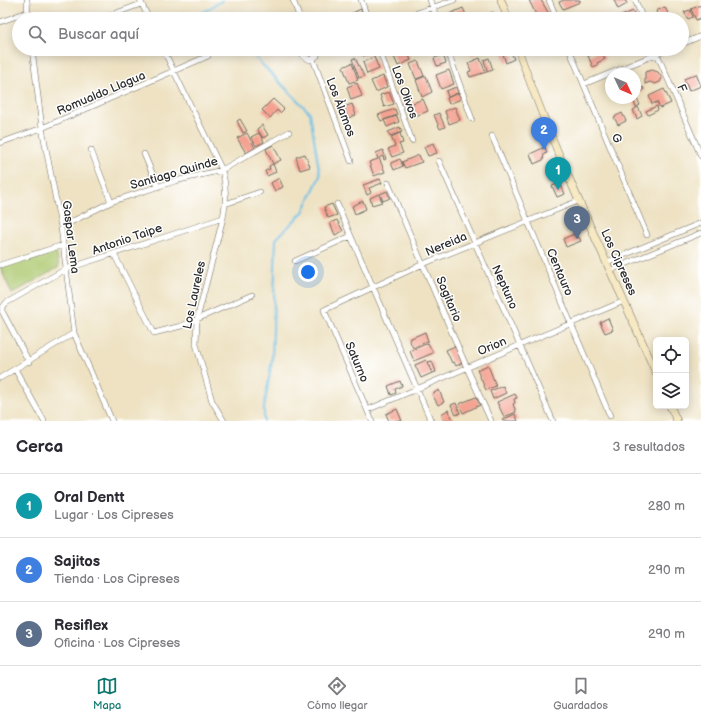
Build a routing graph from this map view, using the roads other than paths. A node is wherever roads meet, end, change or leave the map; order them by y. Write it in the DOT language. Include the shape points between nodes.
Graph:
graph roads {
  1 [pos="27,0"];
  2 [pos="293,0"];
  3 [pos="362,0"];
  4 [pos="430,0"];
  5 [pos="454,0"];
  6 [pos="501,0"];
  7 [pos="549,0"];
  8 [pos="635,0"];
  9 [pos="141,2"];
  10 [pos="433,8"];
  11 [pos="27,12"];
  12 [pos="117,12"];
  13 [pos="146,12"];
  14 [pos="297,12"];
  15 [pos="366,12"];
  16 [pos="421,12"];
  17 [pos="434,12"];
  18 [pos="505,12"];
  19 [pos="554,12"];
  20 [pos="639,12"];
  21 [pos="12,18"];
  22 [pos="0,22"];
  23 [pos="701,36"];
  24 [pos="689,41"];
  25 [pos="33,56"];
  26 [pos="166,56"];
  27 [pos="208,56"];
  28 [pos="304,56"];
  29 [pos="317,56"];
  30 [pos="382,56"];
  31 [pos="450,56"];
  32 [pos="521,56"];
  33 [pos="572,56"];
  34 [pos="647,56"];
  35 [pos="658,56"];
  36 [pos="313,60"];
  37 [pos="174,72"];
  38 [pos="584,84"];
  39 [pos="472,119"];
  40 [pos="42,128"];
  41 [pos="289,132"];
  42 [pos="492,136"];
  43 [pos="412,141"];
  44 [pos="0,143"];
  45 [pos="91,150"];
  46 [pos="144,154"];
  47 [pos="701,156"];
  48 [pos="351,161"];
  49 [pos="439,161"];
  50 [pos="222,170"];
  51 [pos="388,184"];
  52 [pos="158,186"];
  53 [pos="260,192"];
  54 [pos="578,201"];
  55 [pos="111,202"];
  56 [pos="225,204"];
  57 [pos="337,204"];
  58 [pos="223,218"];
  59 [pos="528,221"];
  60 [pos="701,223"];
  61 [pos="62,227"];
  62 [pos="701,233"];
  63 [pos="647,235"];
  64 [pos="351,236"];
  65 [pos="474,243"];
  66 [pos="64,245"];
  67 [pos="114,254"];
  68 [pos="295,261"];
  69 [pos="607,262"];
  70 [pos="423,264"];
  71 [pos="0,265"];
  72 [pos="66,269"];
  73 [pos="611,270"];
  74 [pos="373,287"];
  75 [pos="252,295"];
  76 [pos="624,301"];
  77 [pos="324,310"];
  78 [pos="197,319"];
  79 [pos="571,323"];
  80 [pos="74,333"];
  81 [pos="521,345"];
  82 [pos="29,362"];
  83 [pos="653,366"];
  84 [pos="467,368"];
  85 [pos="15,369"];
  86 [pos="0,378"];
  87 [pos="416,389"];
  88 [pos="671,409"];
  89 [pos="367,410"];
  90 [pos="610,416"];
  91 [pos="44,421"];
  92 [pos="112,421"];
  93 [pos="224,421"];
  94 [pos="372,421"];
  95 [pos="431,421"];
  96 [pos="492,421"];
  97 [pos="553,421"];
  98 [pos="677,421"];
  1 -- 11 [label="street"];
  2 -- 14 [label="street"];
  3 -- 15 [label="street"];
  4 -- 10 [label="street"];
  5 -- 10 [label="street"];
  6 -- 18 [label="street"];
  7 -- 19 [label="street"];
  8 -- 20 [label="street"];
  9 -- 12 [label="street"];
  9 -- 13 [label="street"];
  10 -- 16 [label="street"];
  10 -- 17 [label="street"];
  21 -- 22 [label="street"];
  23 -- 24 [label="street"];
  25 -- 40 [label="street, Gaspar Lema"];
  26 -- 37 [label="street, Los Laureles"];
  27 -- 37 [label="street, Romualdo Llagua"];
  28 -- 36 [label="street"];
  29 -- 36 [label="street"];
  30 -- 43 [label="street, Los Olivos"];
  31 -- 39 [label="street"];
  32 -- 54 [label="street, Los Cipreses"];
  33 -- 38 [label="street, G"];
  34 -- 38 [label="street"];
  35 -- 47 [label="street, F"];
  36 -- 48 [label="street, Los Àlamos"];
  37 -- 40 [label="street, Romualdo Llagua"];
  37 -- 50 [label="street, Los Laureles"];
  38 -- 63 [label="street, G"];
  40 -- 44 [label="street, Romualdo Llagua"];
  40 -- 61 [label="street, Gaspar Lema"];
  41 -- 50 [label="street, Santiago Quinde"];
  42 -- 59 [label="street, Centauro"];
  45 -- 55 [label="street"];
  46 -- 52 [label="street"];
  49 -- 65 [label="street, Neptuno"];
  50 -- 52 [label="street, Santiago Quinde"];
  50 -- 56 [label="street, Los Laureles" via="225,181"];
  51 -- 70 [label="street, Sagitario"];
  52 -- 55 [label="street, Santiago Quinde"];
  53 -- 56 [label="street"];
  54 -- 59 [label="street, Nereida"];
  54 -- 69 [label="street, Los Cipreses"];
  55 -- 61 [label="street, Santiago Quinde"];
  56 -- 58 [label="street, Los Laureles"];
  57 -- 64 [label="street"];
  58 -- 67 [label="street, Antonio Taipe"];
  58 -- 78 [label="street, Los Laureles"];
  59 -- 65 [label="street, Nereida"];
  59 -- 79 [label="street, Centauro"];
  60 -- 69 [label="street"];
  61 -- 66 [label="street, Gaspar Lema"];
  62 -- 73 [label="street"];
  64 -- 68 [label="street"];
  64 -- 74 [label="street"];
  65 -- 70 [label="street, Nereida"];
  65 -- 81 [label="street, Neptuno"];
  66 -- 71 [label="street"];
  66 -- 72 [label="street, Gaspar Lema"];
  67 -- 72 [label="street, Antonio Taipe"];
  67 -- 78 [label="street" via="152,332 157,333"];
  69 -- 73 [label="street, Los Cipreses"];
  70 -- 74 [label="street, Nereida"];
  70 -- 84 [label="street, Sagitario"];
  72 -- 80 [label="street, Gaspar Lema"];
  72 -- 82 [label="street, Antonio Taipe" via="6,303 2,308"];
  73 -- 76 [label="street, Los Cipreses"];
  74 -- 77 [label="street, Nereida"];
  74 -- 87 [label="street"];
  75 -- 78 [label="street"];
  76 -- 79 [label="street, Orion"];
  76 -- 83 [label="street, Los Cipreses"];
  77 -- 89 [label="street, Saturno"];
  78 -- 93 [label="street, Los Laureles" via="196,344 212,401"];
  79 -- 81 [label="street, Orion"];
  79 -- 90 [label="street, Centauro"];
  80 -- 82 [label="street"];
  80 -- 92 [label="street, Gaspar Lema"];
  81 -- 84 [label="street, Orion"];
  81 -- 97 [label="street, Neptuno"];
  82 -- 85 [label="street"];
  84 -- 87 [label="street, Orion"];
  84 -- 96 [label="street, Sagitario"];
  85 -- 86 [label="street"];
  85 -- 91 [label="street"];
  87 -- 89 [label="street, Orion"];
  87 -- 95 [label="street"];
  88 -- 98 [label="street"];
  89 -- 94 [label="street, Saturno"];
}
